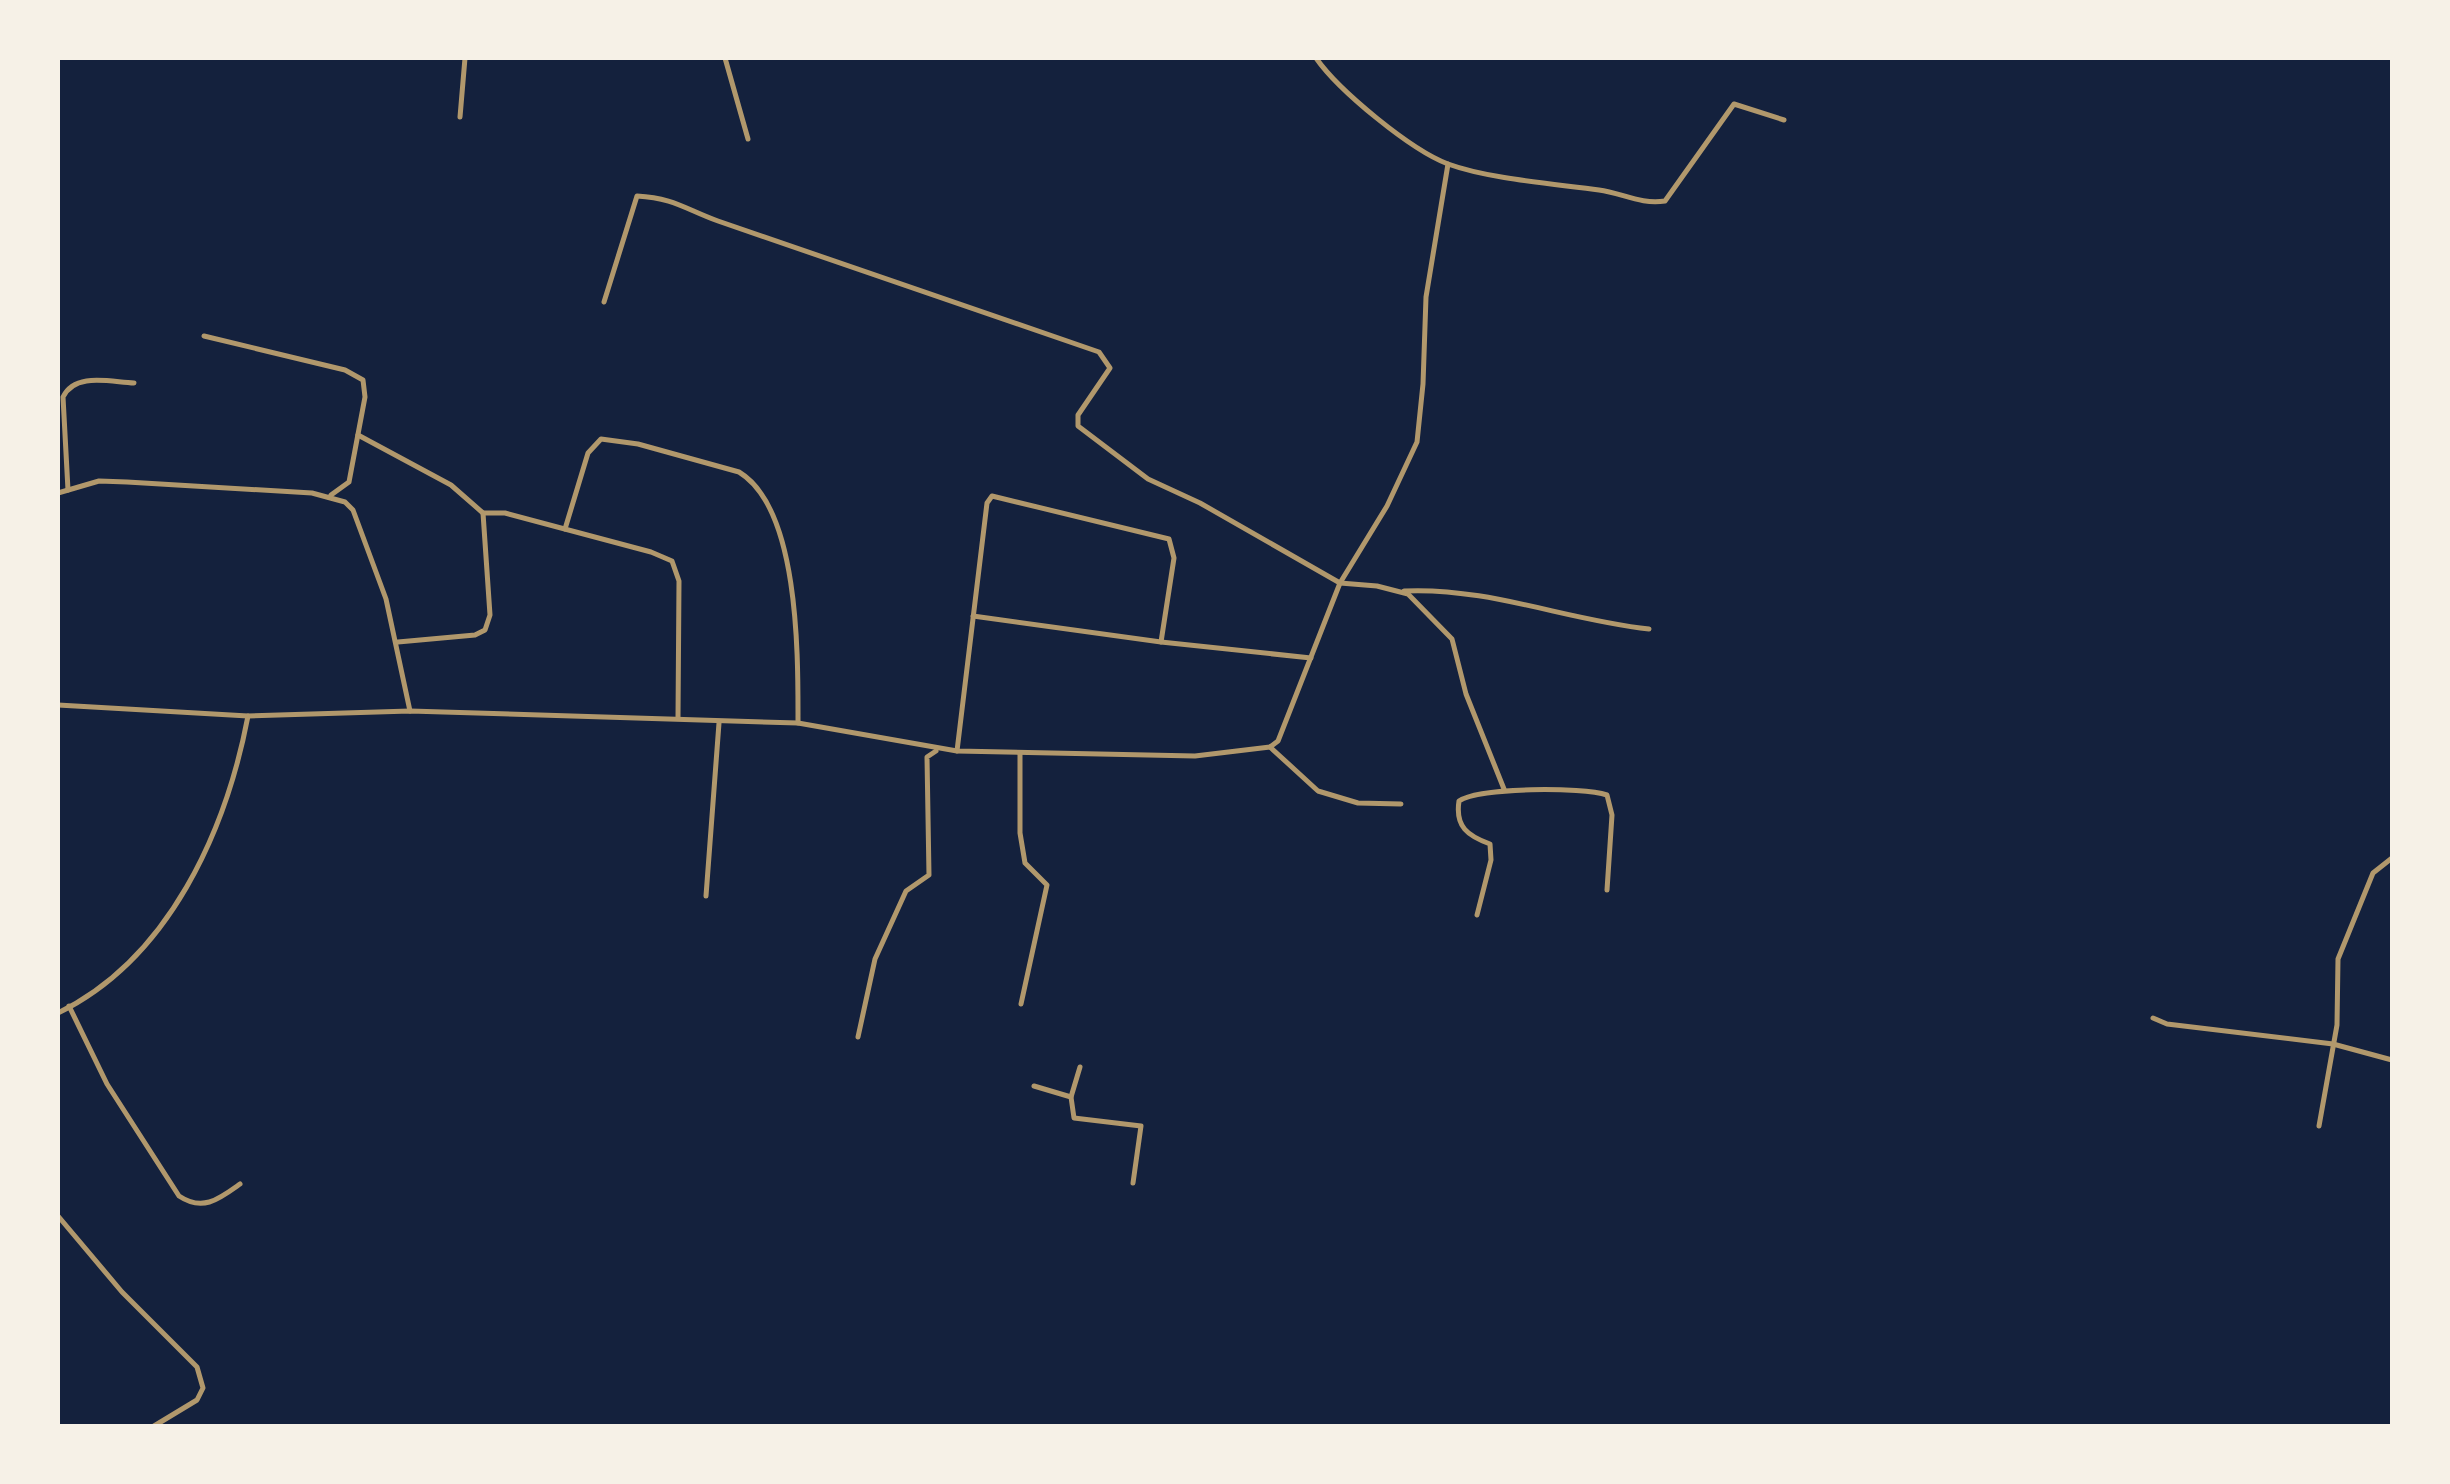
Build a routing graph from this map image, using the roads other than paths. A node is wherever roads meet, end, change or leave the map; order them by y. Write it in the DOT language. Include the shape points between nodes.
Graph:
graph roads {
  1 [pos="465,58"];
  2 [pos="725,58"];
  3 [pos="1316,58"];
  4 [pos="460,117"];
  5 [pos="1784,120"];
  6 [pos="748,139"];
  7 [pos="1448,164"];
  8 [pos="604,302"];
  9 [pos="204,336"];
  10 [pos="134,383"];
  11 [pos="358,435"];
  12 [pos="68,490"];
  13 [pos="58,493"];
  14 [pos="330,496"];
  15 [pos="483,513"];
  16 [pos="565,529"];
  17 [pos="1340,583"];
  18 [pos="1403,591"];
  19 [pos="973,616"];
  20 [pos="1649,629"];
  21 [pos="398,642"];
  22 [pos="1161,642"];
  23 [pos="1311,658"];
  24 [pos="58,705"];
  25 [pos="410,711"];
  26 [pos="248,716"];
  27 [pos="678,717"];
  28 [pos="719,723"];
  29 [pos="798,723"];
  30 [pos="1270,747"];
  31 [pos="937,750"];
  32 [pos="957,751"];
  33 [pos="1020,753"];
  34 [pos="1504,789"];
  35 [pos="1401,804"];
  36 [pos="2392,858"];
  37 [pos="1607,890"];
  38 [pos="706,896"];
  39 [pos="1477,915"];
  40 [pos="1021,1004"];
  41 [pos="69,1006"];
  42 [pos="58,1013"];
  43 [pos="2153,1018"];
  44 [pos="858,1037"];
  45 [pos="2333,1044"];
  46 [pos="2392,1060"];
  47 [pos="1080,1067"];
  48 [pos="1034,1086"];
  49 [pos="1071,1097"];
  50 [pos="2319,1126"];
  51 [pos="1133,1183"];
  52 [pos="240,1184"];
  53 [pos="58,1216"];
  54 [pos="154,1426"];
  1 -- 4 [label="street"];
  2 -- 6 [label="street"];
  3 -- 7 [label="street" via="1364,107"];
  5 -- 7 [label="street" via="1734,104 1665,201"];
  7 -- 17 [label="street" via="1426,297 1417,442 1387,506"];
  8 -- 17 [label="street" via="637,196 673,199 718,221 1099,352 1110,368 1078,415 1078,426 1148,479"];
  9 -- 11 [label="street" via="356,374 366,388"];
  10 -- 12 [label="street" via="77,382 66,391"];
  11 -- 14 [label="street" via="349,482"];
  11 -- 15 [label="street" via="451,485"];
  12 -- 13 [label="street"];
  12 -- 14 [label="street" via="99,481"];
  14 -- 21 [label="street" via="353,510"];
  15 -- 16 [label="street" via="505,513"];
  15 -- 21 [label="street" via="490,615 485,630"];
  16 -- 27 [label="street" via="672,561 677,570"];
  16 -- 29 [label="street" via="588,453 601,439 638,444 751,479 778,528 793,598"];
  17 -- 18 [label="street"];
  17 -- 23 [label="street"];
  18 -- 20 [label="street" via="1472,594 1600,624"];
  18 -- 34 [label="street" via="1452,639 1466,694"];
  19 -- 22 [label="street"];
  19 -- 22 [label="street" via="987,503 998,495 1169,539 1174,558"];
  19 -- 32 [label="street"];
  21 -- 25 [label="street"];
  22 -- 23 [label="street"];
  23 -- 30 [label="street" via="1278,741"];
  24 -- 26 [label="street"];
  25 -- 26 [label="street"];
  25 -- 27 [label="street"];
  26 -- 41 [label="street" via="213,835 169,914 139,953"];
  27 -- 28 [label="street"];
  28 -- 29 [label="street"];
  28 -- 38 [label="street"];
  29 -- 31 [label="street"];
  30 -- 33 [label="street" via="1195,756"];
  30 -- 35 [label="street" via="1318,791 1358,803"];
  31 -- 32 [label="street"];
  31 -- 44 [label="street" via="927,757 929,875 906,891 875,959"];
  32 -- 33 [label="street"];
  33 -- 40 [label="street" via="1025,863 1047,885"];
  34 -- 37 [label="street" via="1607,795 1612,815"];
  34 -- 39 [label="street" via="1459,801 1464,832 1490,844"];
  36 -- 45 [label="street" via="2373,873 2338,959"];
  41 -- 42 [label="street"];
  41 -- 52 [label="street" via="107,1084 179,1196 197,1206"];
  43 -- 45 [label="street"];
  45 -- 46 [label="street"];
  45 -- 50 [label="street"];
  47 -- 49 [label="street"];
  48 -- 49 [label="street"];
  49 -- 51 [label="street" via="1074,1118 1141,1126"];
  53 -- 54 [label="street" via="122,1292 197,1367 203,1388 197,1400"];
}
